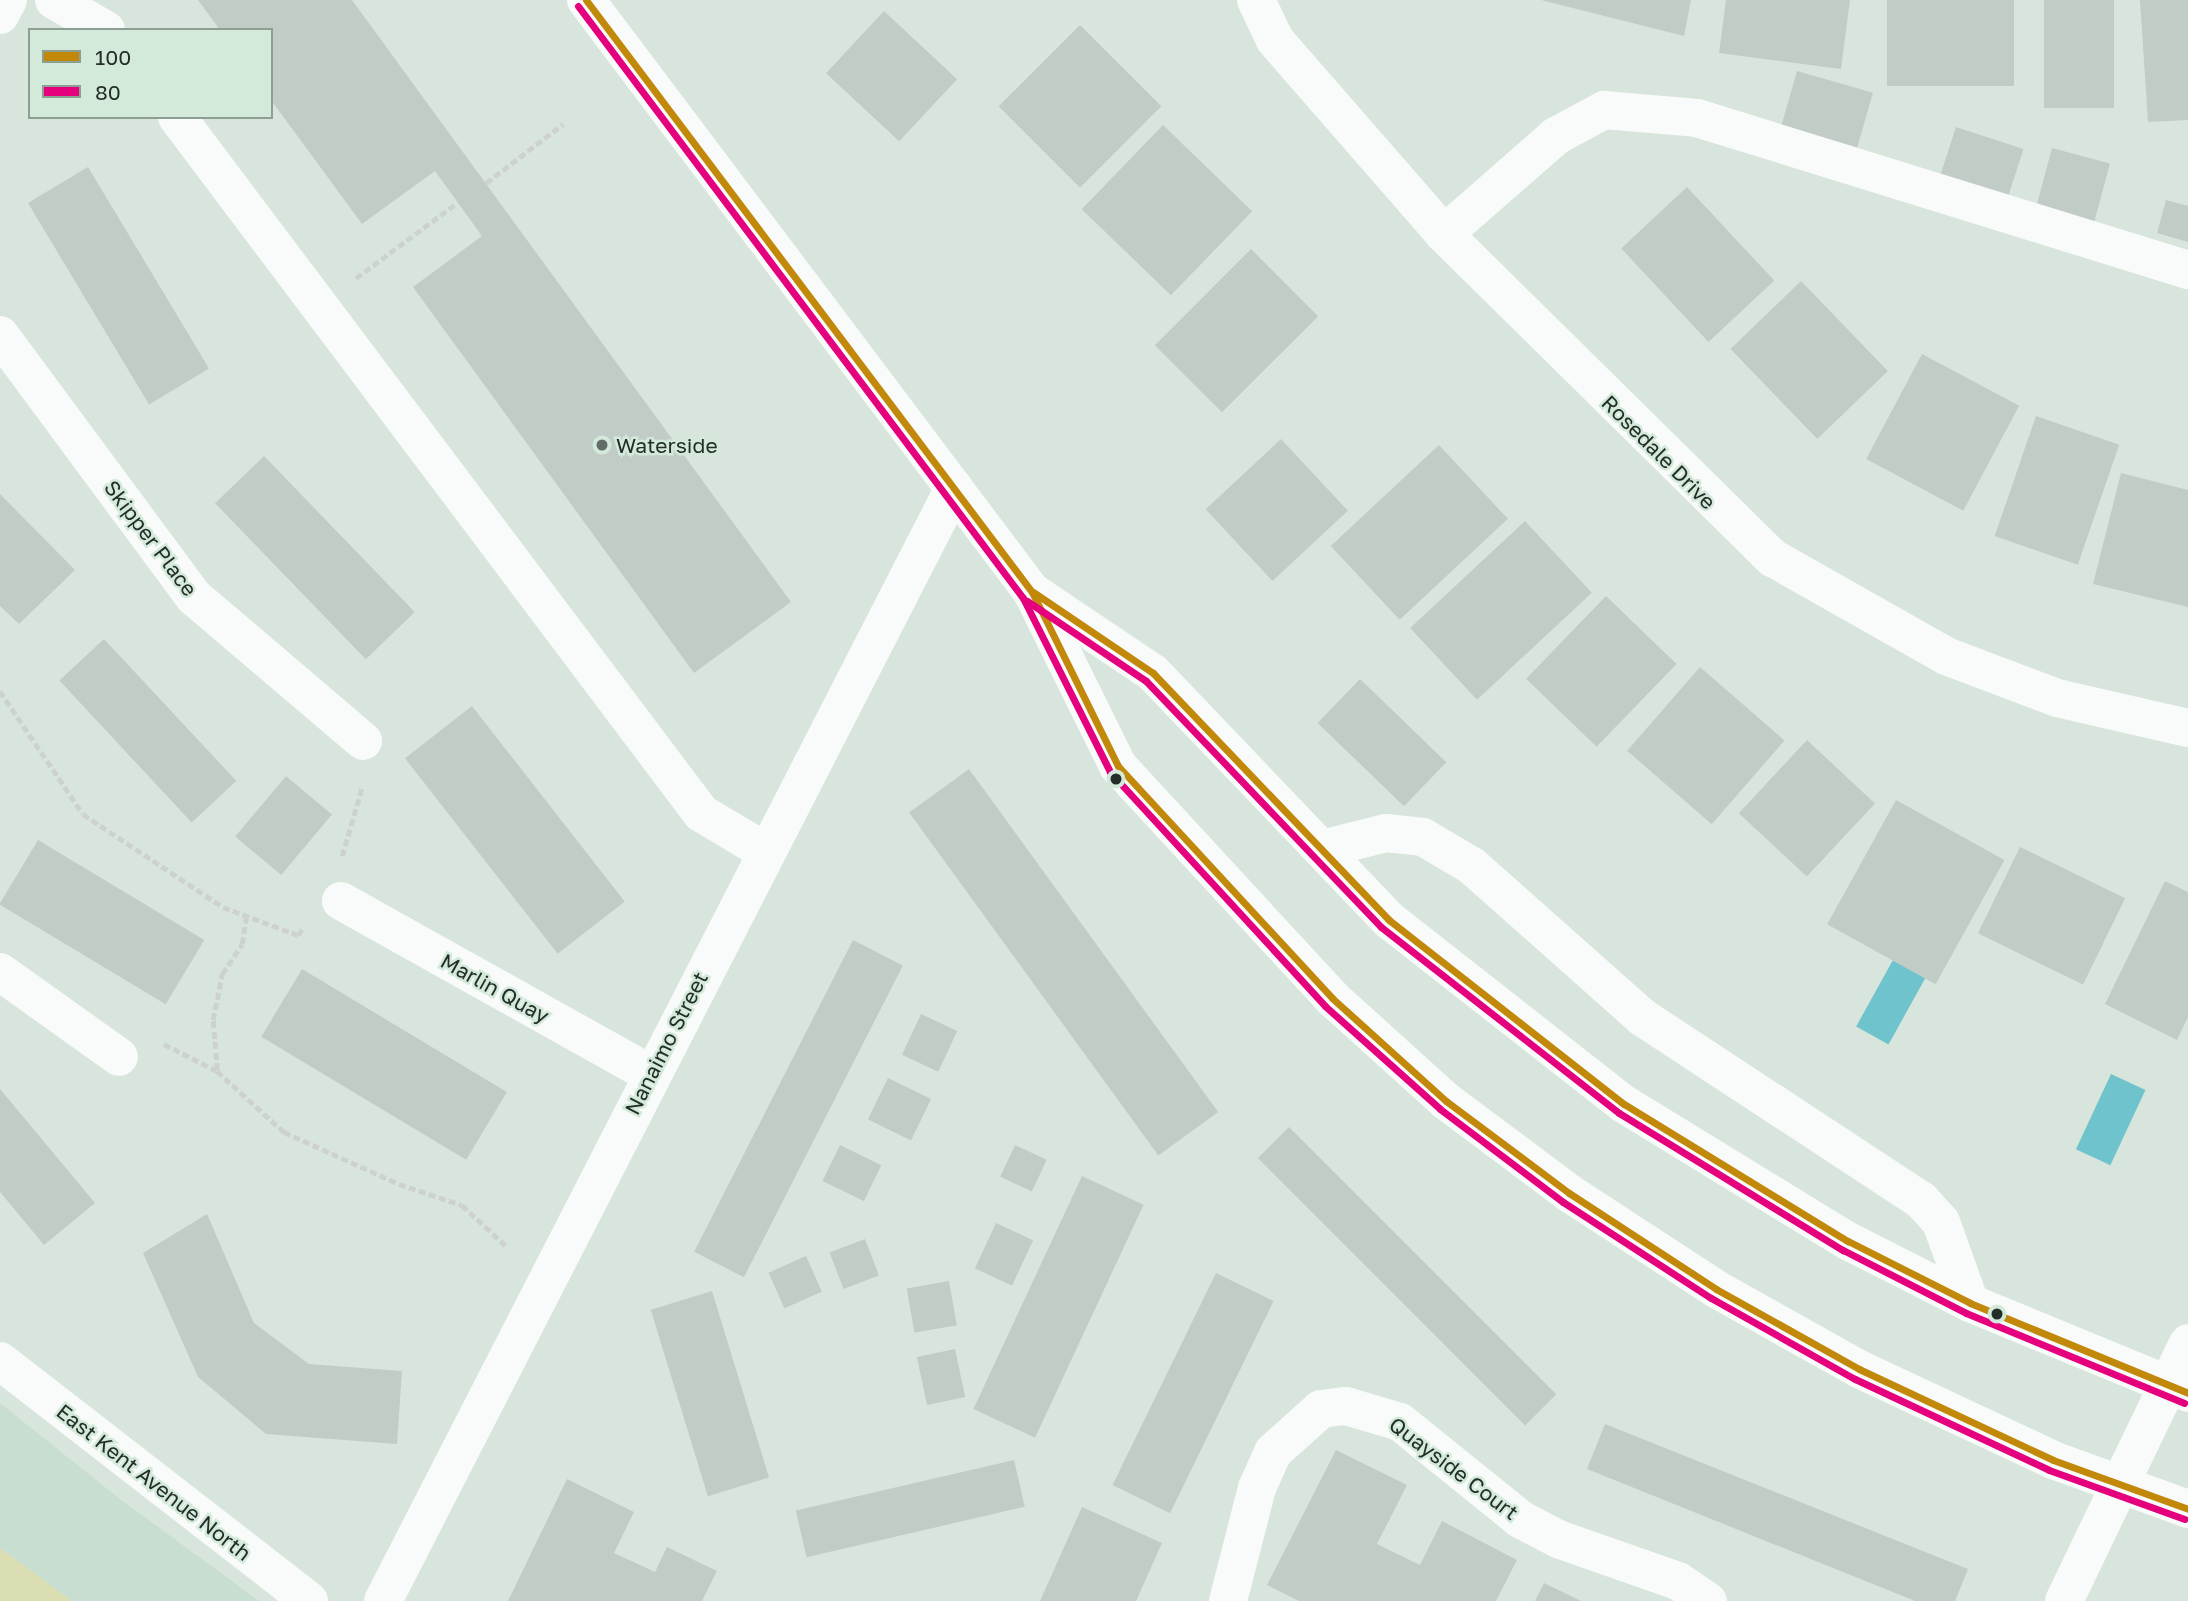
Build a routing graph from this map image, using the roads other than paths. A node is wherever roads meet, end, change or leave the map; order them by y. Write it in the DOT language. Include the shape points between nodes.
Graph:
graph roads {
  1 [pos="8,0"];
  2 [pos="54,0"];
  3 [pos="586,0"];
  4 [pos="1256,0"];
  5 [pos="0,15"];
  6 [pos="103,28"];
  7 [pos="178,119"];
  8 [pos="1444,234"];
  9 [pos="2188,270"];
  10 [pos="0,335"];
  11 [pos="954,488"];
  12 [pos="1032,592"];
  13 [pos="2188,728"];
  14 [pos="363,741"];
  15 [pos="1322,849"];
  16 [pos="763,850"];
  17 [pos="341,901"];
  18 [pos="0,972"];
  19 [pos="119,1057"];
  20 [pos="650,1074"];
  21 [pos="1970,1303"];
  22 [pos="2188,1343"];
  23 [pos="0,1361"];
  24 [pos="2178,1389"];
  25 [pos="2120,1485"];
  26 [pos="2188,1509"];
  27 [pos="309,1601"];
  28 [pos="383,1601"];
  29 [pos="1228,1601"];
  30 [pos="1708,1601"];
  31 [pos="2064,1601"];
  1 -- 5 [label="street"];
  2 -- 6 [label="street"];
  3 -- 11 [label="street"];
  4 -- 8 [label="street, Rosedale Drive" via="1275,40"];
  7 -- 16 [label="street" via="701,813"];
  8 -- 9 [label="street" via="1556,136 1604,110 1697,118"];
  8 -- 13 [label="street, Rosedale Drive" via="1773,558 1946,656 2057,698"];
  10 -- 14 [label="street, Skipper Place" via="194,597"];
  11 -- 12 [label="street"];
  11 -- 16 [label="street, Nanaimo Street"];
  12 -- 15 [label="street" via="1153,673"];
  12 -- 25 [label="street" via="1118,766 1332,998 1446,1101 1569,1194 1716,1289 1859,1369"];
  15 -- 21 [label="street" via="1389,920 1624,1104 1848,1241"];
  15 -- 21 [label="street" via="1386,833 1423,837 1472,866 1642,1017 1921,1200 1941,1222"];
  16 -- 20 [label="street, Nanaimo Street"];
  17 -- 20 [label="street, Marlin Quay"];
  18 -- 19 [label="street"];
  20 -- 28 [label="street, Nanaimo Street"];
  21 -- 24 [label="street"];
  22 -- 24 [label="street"];
  23 -- 27 [label="street, East Kent Avenue North"];
  24 -- 25 [label="street"];
  25 -- 26 [label="street"];
  25 -- 31 [label="street"];
  29 -- 30 [label="street, Quayside Court" via="1257,1488 1273,1452 1321,1409 1346,1406 1400,1422 1529,1524 1678,1581"];
}
